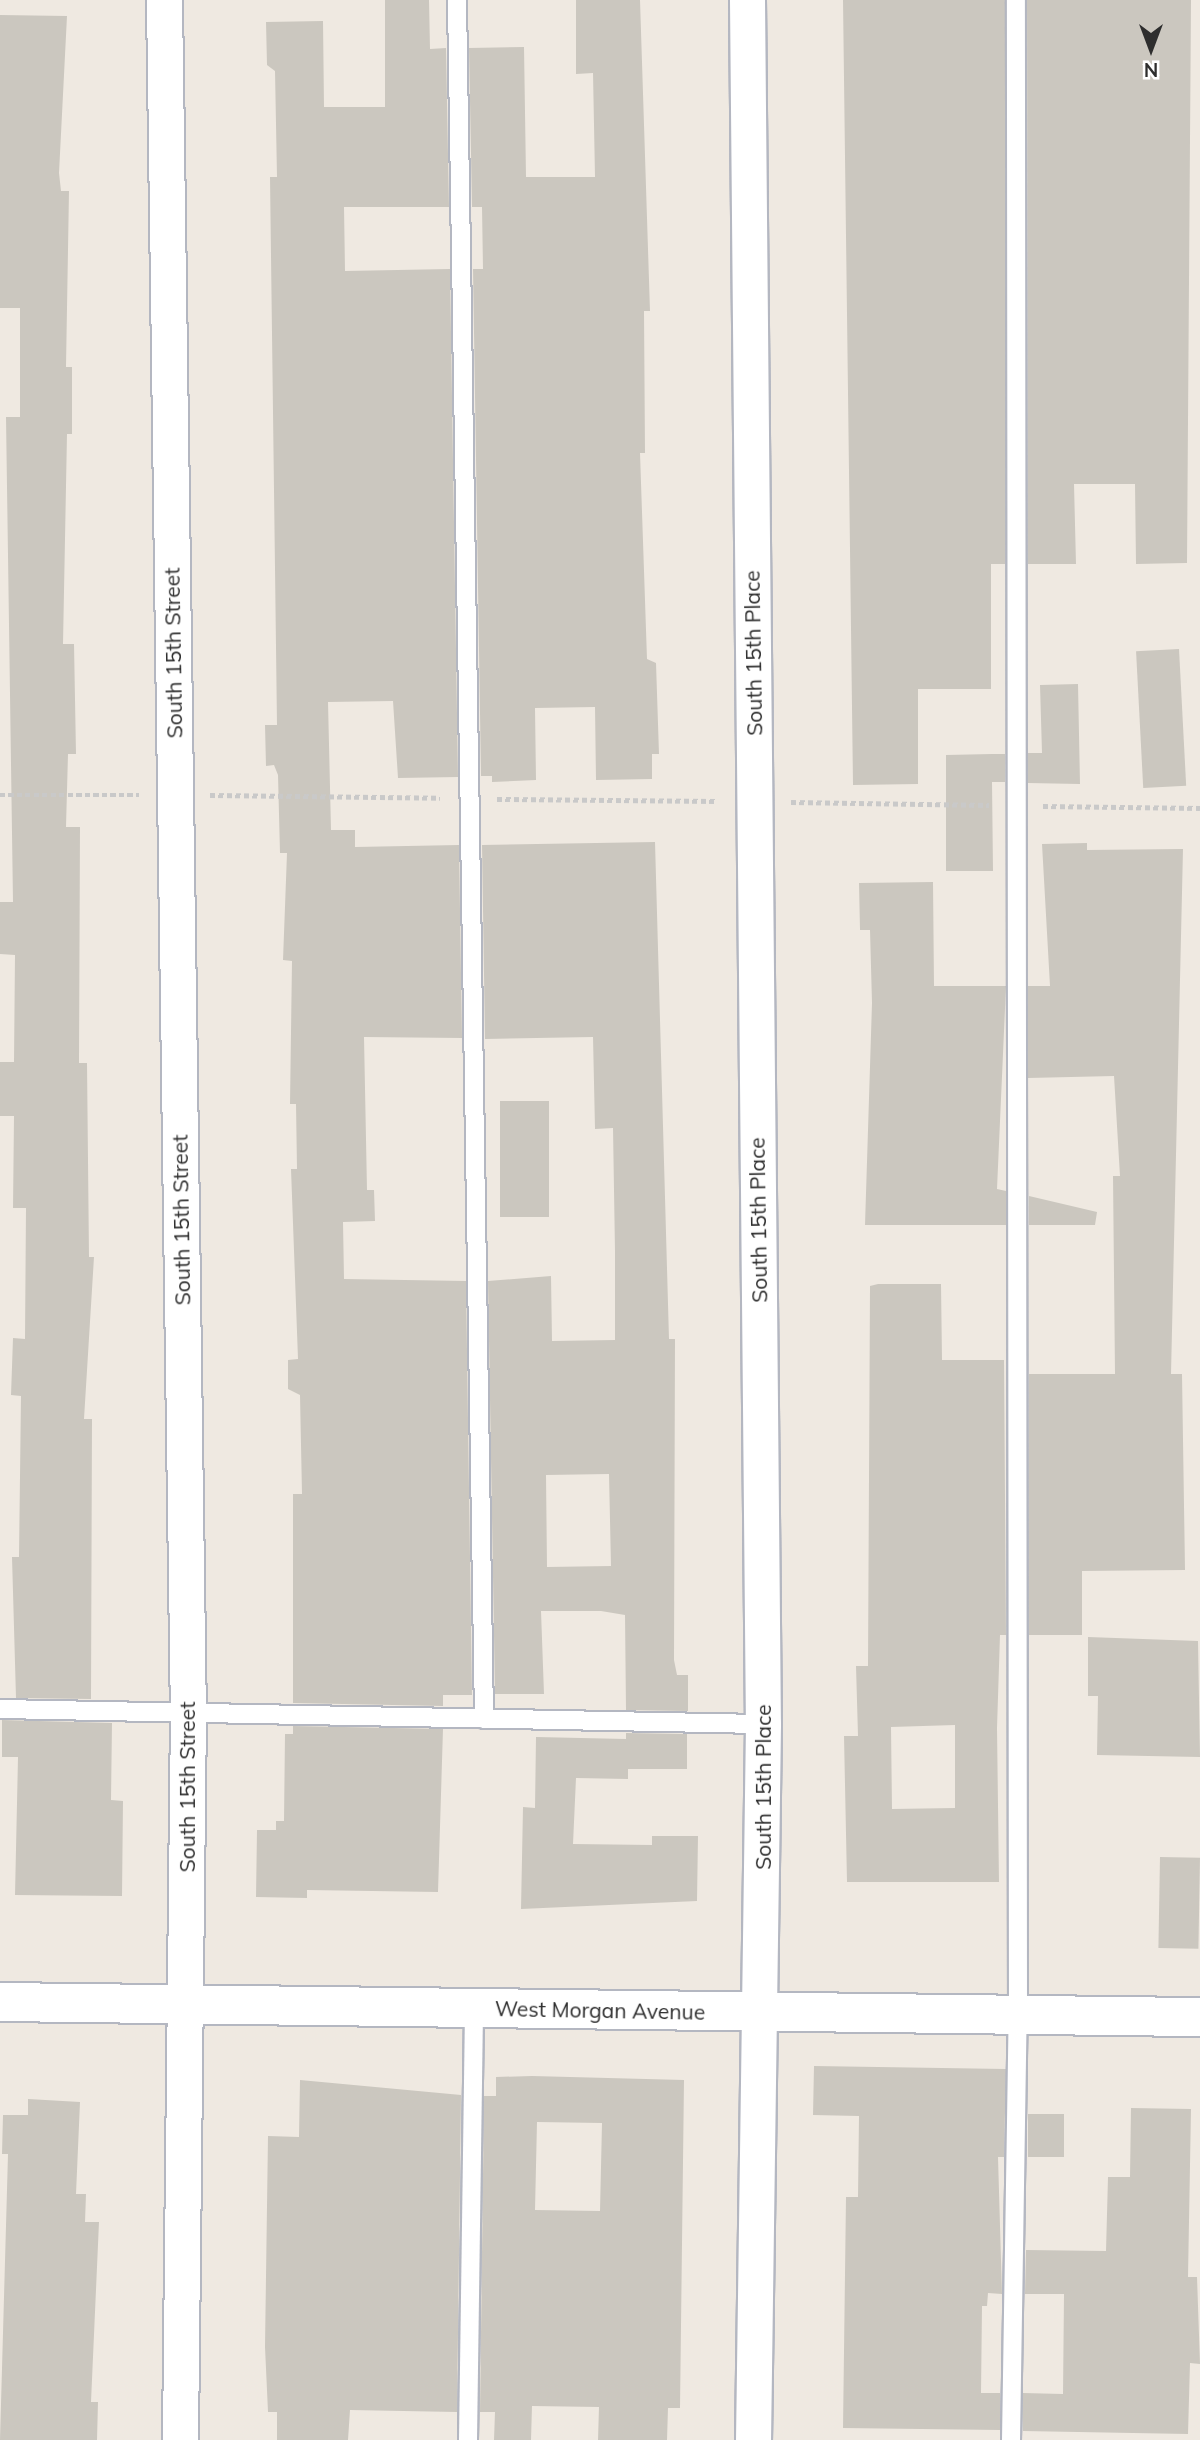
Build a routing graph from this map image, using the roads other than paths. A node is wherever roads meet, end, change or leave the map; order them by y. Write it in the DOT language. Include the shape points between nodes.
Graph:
graph roads {
  1 [pos="164,0"];
  2 [pos="457,0"];
  3 [pos="747,0"];
  4 [pos="1016,0"];
  5 [pos="0,1709"];
  6 [pos="188,1710"];
  7 [pos="484,1719"];
  8 [pos="763,1724"];
  9 [pos="0,2002"];
  10 [pos="186,2004"];
  11 [pos="474,2008"];
  12 [pos="762,2012"];
  13 [pos="1018,2014"];
  14 [pos="1200,2017"];
  15 [pos="180,2440"];
  16 [pos="468,2440"];
  17 [pos="753,2440"];
  18 [pos="1011,2440"];
  1 -- 6 [label="street, South 15th Street"];
  2 -- 7 [label="lane"];
  3 -- 8 [label="street, South 15th Place"];
  4 -- 13 [label="lane"];
  5 -- 6 [label="lane"];
  6 -- 7 [label="lane"];
  6 -- 10 [label="street, South 15th Street"];
  7 -- 8 [label="lane"];
  8 -- 12 [label="street, South 15th Place"];
  9 -- 10 [label="street, West Morgan Avenue"];
  10 -- 11 [label="street, West Morgan Avenue"];
  10 -- 15 [label="street, South 15th Street"];
  11 -- 12 [label="street, West Morgan Avenue"];
  11 -- 16 [label="lane"];
  12 -- 13 [label="street, West Morgan Avenue"];
  12 -- 17 [label="street, South 15th Place"];
  13 -- 14 [label="street, West Morgan Avenue"];
  13 -- 18 [label="lane"];
}
